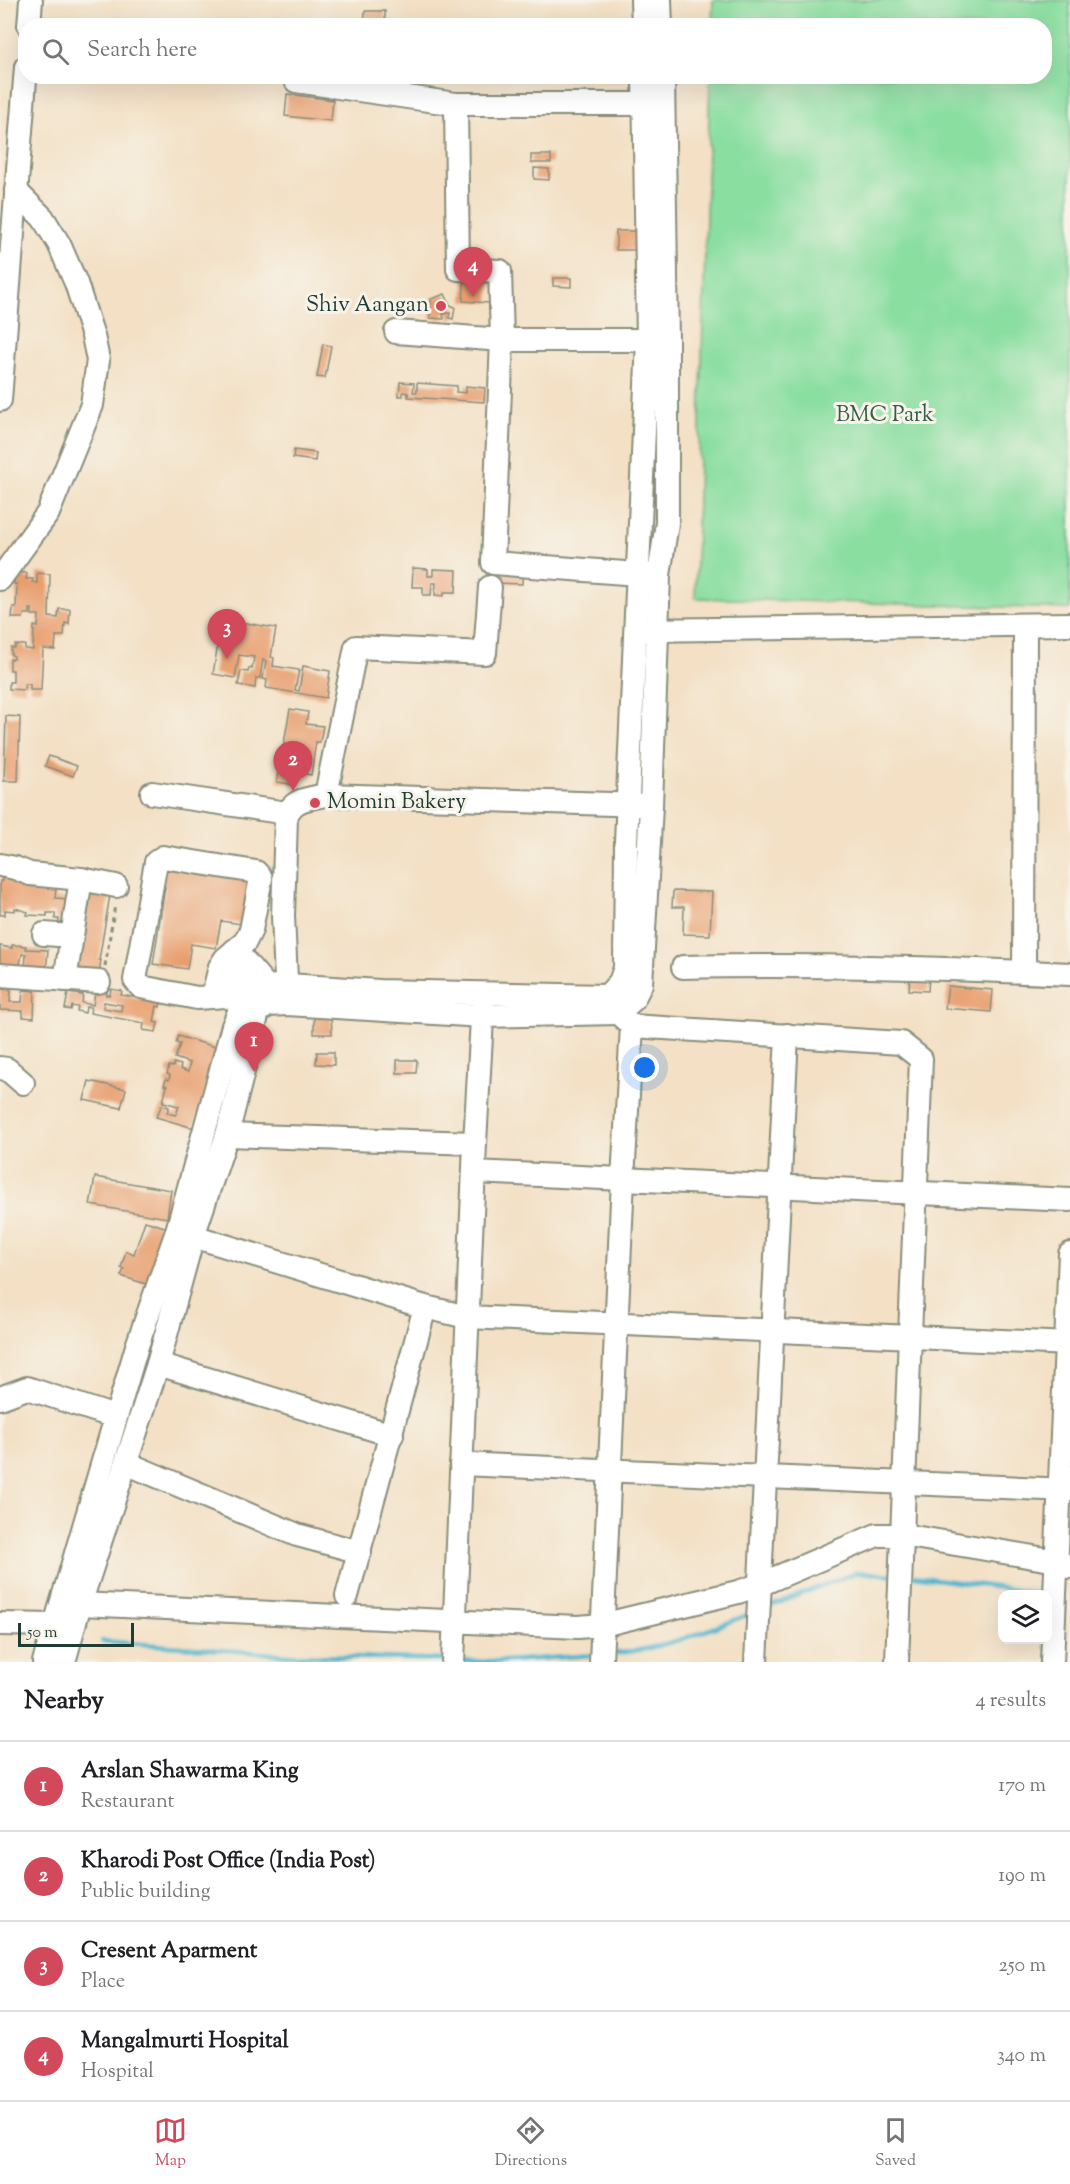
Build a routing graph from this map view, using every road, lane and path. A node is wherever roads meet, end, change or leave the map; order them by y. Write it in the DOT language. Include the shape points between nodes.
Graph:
graph roads {
  1 [pos="31,0"];
  2 [pos="642,0"];
  3 [pos="660,0"];
  4 [pos="30,18"];
  5 [pos="643,18"];
  6 [pos="661,18"];
  7 [pos="25,84"];
  8 [pos="317,84"];
  9 [pos="647,84"];
  10 [pos="660,84"];
  11 [pos="456,104"];
  12 [pos="654,104"];
  13 [pos="16,191"];
  14 [pos="3,327"];
  15 [pos="396,332"];
  16 [pos="502,340"];
  17 [pos="657,340"];
  18 [pos="0,400"];
  19 [pos="649,574"];
  20 [pos="0,579"];
  21 [pos="490,587"];
  22 [pos="1070,624"];
  23 [pos="1025,625"];
  24 [pos="635,630"];
  25 [pos="658,630"];
  26 [pos="152,793"];
  27 [pos="326,795"];
  28 [pos="640,805"];
  29 [pos="287,813"];
  30 [pos="0,865"];
  31 [pos="81,879"];
  32 [pos="116,886"];
  33 [pos="44,934"];
  34 [pos="72,936"];
  35 [pos="235,950"];
  36 [pos="683,967"];
  37 [pos="1024,972"];
  38 [pos="1070,974"];
  39 [pos="0,975"];
  40 [pos="65,980"];
  41 [pos="99,982"];
  42 [pos="268,994"];
  43 [pos="483,1005"];
  44 [pos="619,1012"];
  45 [pos="787,1035"];
  46 [pos="0,1068"];
  47 [pos="22,1083"];
  48 [pos="227,1135"];
  49 [pos="475,1143"];
  50 [pos="474,1172"];
  51 [pos="623,1179"];
  52 [pos="779,1186"];
  53 [pos="916,1193"];
  54 [pos="1070,1200"];
  55 [pos="193,1236"];
  56 [pos="1070,1254"];
  57 [pos="167,1290"];
  58 [pos="425,1307"];
  59 [pos="468,1317"];
  60 [pos="616,1324"];
  61 [pos="772,1330"];
  62 [pos="910,1337"];
  63 [pos="1068,1344"];
  64 [pos="158,1364"];
  65 [pos="0,1398"];
  66 [pos="115,1417"];
  67 [pos="392,1435"];
  68 [pos="126,1462"];
  69 [pos="461,1464"];
  70 [pos="609,1470"];
  71 [pos="765,1477"];
  72 [pos="904,1483"];
  73 [pos="1065,1490"];
  74 [pos="902,1546"];
  75 [pos="360,1552"];
  76 [pos="81,1568"];
  77 [pos="1061,1568"];
  78 [pos="759,1592"];
  79 [pos="347,1596"];
  80 [pos="80,1604"];
  81 [pos="0,1624"];
  82 [pos="55,1625"];
  83 [pos="454,1630"];
  84 [pos="602,1630"];
  85 [pos="756,1652"];
  86 [pos="64,1661"];
  87 [pos="453,1662"];
  88 [pos="601,1662"];
  89 [pos="897,1662"];
  90 [pos="1052,1662"];
  1 -- 4 [label="street"];
  2 -- 5 [label="street"];
  3 -- 6 [label="street"];
  7 -- 13 [label="street"];
  8 -- 11 [label="street"];
  9 -- 12 [label="street"];
  10 -- 12 [label="street"];
  11 -- 12 [label="street"];
  11 -- 16 [label="street" via="458,269 500,271"];
  12 -- 17 [label="street"];
  13 -- 14 [label="street"];
  13 -- 20 [label="street" via="43,218 59,244 76,283 98,360 92,405 48,513"];
  14 -- 18 [label="street"];
  15 -- 16 [label="street"];
  16 -- 17 [label="street"];
  16 -- 19 [label="street" via="493,564"];
  17 -- 19 [label="street"];
  19 -- 24 [label="street"];
  19 -- 25 [label="street"];
  21 -- 27 [label="street" via="485,653 356,647"];
  22 -- 23 [label="street"];
  23 -- 25 [label="street"];
  23 -- 37 [label="street"];
  24 -- 25 [label="street"];
  24 -- 28 [label="street"];
  25 -- 28 [label="street"];
  26 -- 29 [label="street"];
  27 -- 28 [label="street"];
  27 -- 29 [label="street" via="298,801"];
  28 -- 44 [label="street" via="634,931 620,982"];
  29 -- 42 [label="street" via="283,916"];
  30 -- 31 [label="street" via="30,874"];
  31 -- 32 [label="street"];
  31 -- 34 [label="street"];
  32 -- 41 [label="path" via="103,978"];
  33 -- 34 [label="street"];
  34 -- 40 [label="street"];
  35 -- 42 [label="street"];
  35 -- 42 [label="street" via="217,977"];
  35 -- 42 [label="street" via="251,930 261,878 256,872 163,857 156,862 135,980 141,987 197,998"];
  36 -- 37 [label="street"];
  37 -- 38 [label="street"];
  39 -- 40 [label="street"];
  40 -- 41 [label="street"];
  42 -- 43 [label="street" via="379,991"];
  42 -- 48 [label="street" via="268,1005 258,1012"];
  42 -- 57 [label="street" via="233,1026 177,1231"];
  43 -- 44 [label="street"];
  43 -- 49 [label="street"];
  44 -- 45 [label="street"];
  44 -- 51 [label="street"];
  45 -- 52 [label="street"];
  45 -- 53 [label="street" via="901,1043 921,1059"];
  46 -- 47 [label="street" via="7,1069"];
  48 -- 49 [label="street"];
  48 -- 55 [label="street"];
  49 -- 50 [label="street"];
  50 -- 51 [label="street"];
  50 -- 59 [label="street"];
  51 -- 52 [label="street"];
  51 -- 60 [label="street"];
  52 -- 53 [label="street"];
  52 -- 61 [label="street"];
  53 -- 54 [label="street"];
  53 -- 62 [label="street"];
  55 -- 57 [label="street"];
  55 -- 58 [label="street"];
  56 -- 63 [label="street"];
  57 -- 64 [label="street"];
  57 -- 66 [label="street"];
  58 -- 59 [label="street"];
  58 -- 67 [label="street"];
  59 -- 60 [label="street"];
  59 -- 69 [label="street"];
  60 -- 61 [label="street"];
  60 -- 70 [label="street"];
  61 -- 62 [label="street"];
  61 -- 71 [label="street"];
  62 -- 63 [label="street"];
  62 -- 72 [label="street"];
  63 -- 73 [label="street"];
  64 -- 67 [label="street"];
  64 -- 68 [label="street"];
  65 -- 66 [label="street" via="27,1388"];
  66 -- 76 [label="street"];
  67 -- 75 [label="street"];
  68 -- 75 [label="street" via="297,1535"];
  68 -- 76 [label="street"];
  69 -- 70 [label="street"];
  69 -- 83 [label="street"];
  70 -- 71 [label="street"];
  70 -- 84 [label="street"];
  71 -- 72 [label="street"];
  71 -- 78 [label="street"];
  72 -- 73 [label="street"];
  72 -- 74 [label="street"];
  73 -- 77 [label="street"];
  74 -- 77 [label="street"];
  74 -- 78 [label="street" via="877,1535"];
  74 -- 89 [label="street"];
  75 -- 79 [label="street"];
  76 -- 80 [label="street"];
  76 -- 82 [label="street"];
  77 -- 90 [label="street"];
  78 -- 84 [label="street"];
  78 -- 85 [label="street"];
  80 -- 83 [label="street"];
  80 -- 86 [label="street"];
  81 -- 82 [label="street"];
  82 -- 86 [label="street"];
  83 -- 84 [label="street"];
  83 -- 87 [label="street"];
  84 -- 88 [label="street"];
}
